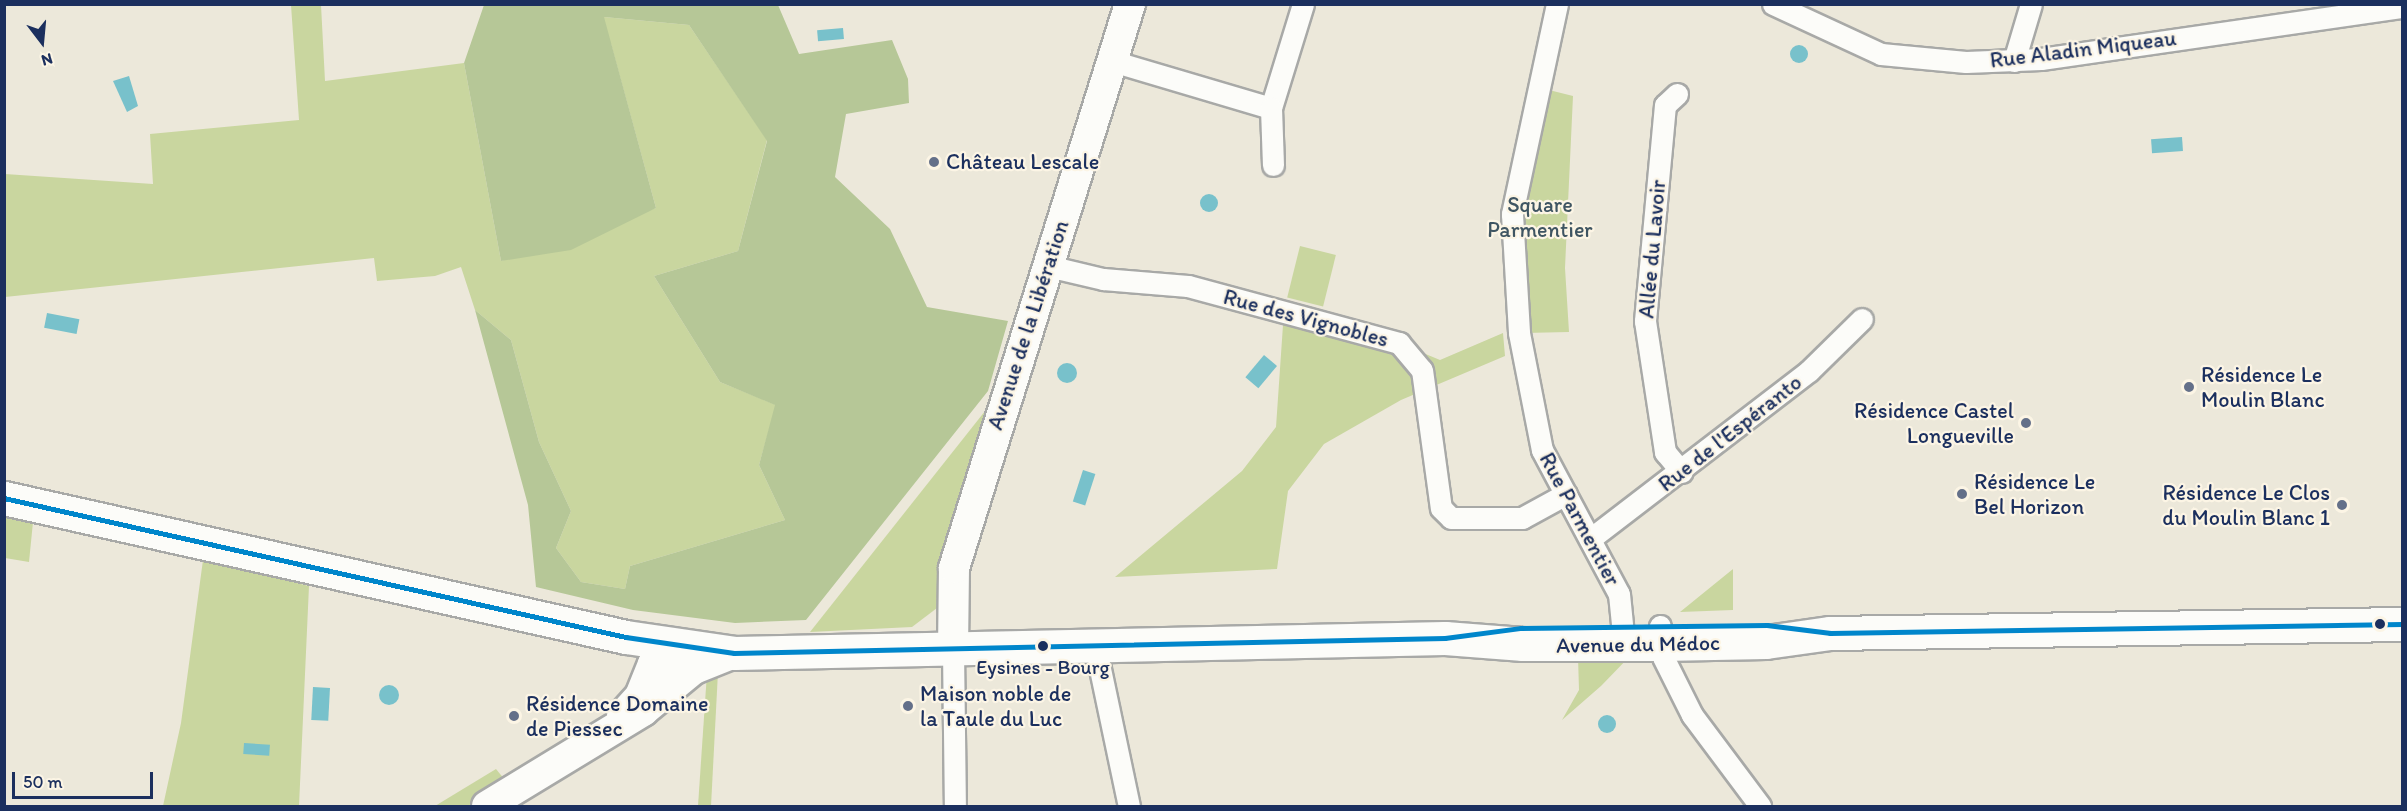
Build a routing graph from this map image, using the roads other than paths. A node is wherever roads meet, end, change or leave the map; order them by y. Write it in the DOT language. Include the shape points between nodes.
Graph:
graph roads {
  1 [pos="1130,4"];
  2 [pos="1303,4"];
  3 [pos="1557,4"];
  4 [pos="1773,4"];
  5 [pos="2031,4"];
  6 [pos="2403,7"];
  7 [pos="2273,14"];
  8 [pos="1112,61"];
  9 [pos="2014,61"];
  10 [pos="1677,94"];
  11 [pos="1271,108"];
  12 [pos="1273,165"];
  13 [pos="1048,266"];
  14 [pos="1862,319"];
  15 [pos="1682,472"];
  16 [pos="1566,494"];
  17 [pos="4,498"];
  18 [pos="1590,540"];
  19 [pos="2403,624"];
  20 [pos="1624,635"];
  21 [pos="1660,635"];
  22 [pos="626,637"];
  23 [pos="1095,645"];
  24 [pos="693,649"];
  25 [pos="953,650"];
  26 [pos="734,653"];
  27 [pos="653,664"];
  28 [pos="614,725"];
  29 [pos="487,807"];
  30 [pos="955,807"];
  31 [pos="1129,807"];
  32 [pos="1760,807"];
  1 -- 8 [label="street, Avenue de la Libération"];
  2 -- 11 [label="street"];
  3 -- 16 [label="street, Rue Parmentier" via="1512,214 1519,333 1533,415 1542,450"];
  4 -- 9 [label="street, Rue Aladin Miqueau" via="1881,54"];
  5 -- 9 [label="street"];
  6 -- 7 [label="street, Rue Aladin Miqueau"];
  7 -- 9 [label="street, Rue Aladin Miqueau"];
  8 -- 11 [label="street"];
  8 -- 13 [label="street, Avenue de la Libération"];
  10 -- 15 [label="street, Allée du Lavoir" via="1665,105 1645,321 1665,452"];
  11 -- 12 [label="street"];
  13 -- 16 [label="street, Rue des Vignobles" via="1103,279 1188,286 1399,343 1422,370 1441,508 1451,518 1522,518"];
  13 -- 25 [label="street, Avenue de la Libération" via="954,568"];
  14 -- 15 [label="street, Rue de l'Espéranto" via="1809,371"];
  15 -- 18 [label="street, Rue de l'Espéranto"];
  16 -- 18 [label="street, Rue Parmentier"];
  17 -- 22 [label="main road, Avenue du Médoc"];
  18 -- 20 [label="street, Rue Parmentier" via="1619,594"];
  19 -- 21 [label="main road, Avenue du Médoc" via="1830,633 1766,642"];
  20 -- 21 [label="main road, Avenue du Médoc"];
  20 -- 23 [label="main road, Avenue du Médoc"];
  21 -- 32 [label="street" via="1692,715"];
  22 -- 24 [label="main road, Avenue du Médoc"];
  22 -- 27 [label="street" via="649,654"];
  23 -- 25 [label="main road, Avenue du Médoc"];
  23 -- 31 [label="street"];
  24 -- 26 [label="main road, Avenue du Médoc"];
  24 -- 27 [label="street"];
  25 -- 26 [label="main road, Avenue du Médoc"];
  25 -- 30 [label="street"];
  26 -- 28 [label="street" via="694,669 663,697"];
  27 -- 28 [label="street" via="640,696"];
  28 -- 29 [label="street"];
}
